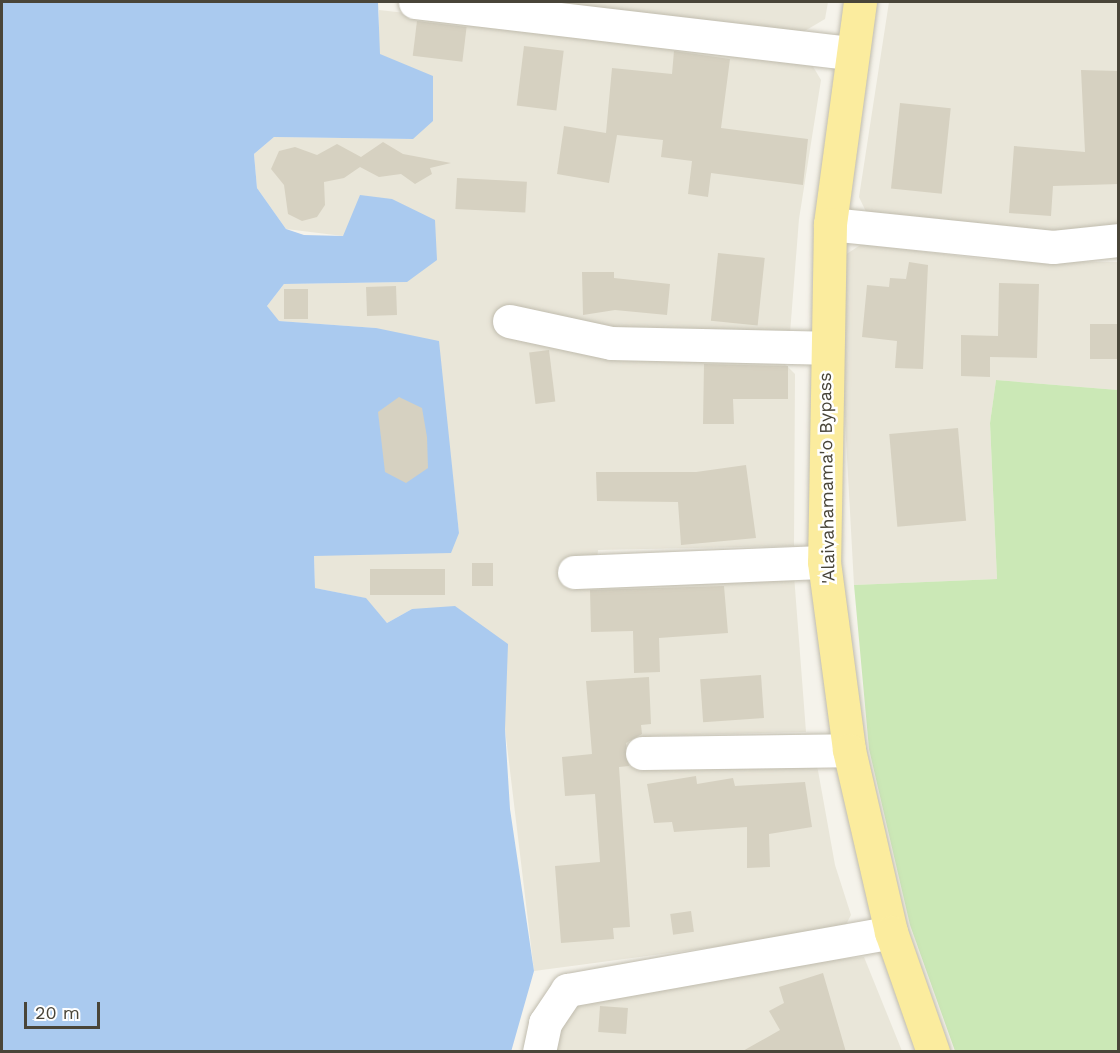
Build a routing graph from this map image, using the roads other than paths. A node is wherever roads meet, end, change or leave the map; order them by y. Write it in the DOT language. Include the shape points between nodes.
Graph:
graph roads {
  1 [pos="416,2"];
  2 [pos="860,2"];
  3 [pos="852,53"];
  4 [pos="830,224"];
  5 [pos="1119,240"];
  6 [pos="509,321"];
  7 [pos="825,348"];
  8 [pos="824,562"];
  9 [pos="574,572"];
  10 [pos="849,750"];
  11 [pos="642,753"];
  12 [pos="891,932"];
  13 [pos="539,1052"];
  14 [pos="933,1052"];
  1 -- 3 [label="street"];
  2 -- 3 [label="main road, 'Alaivahamama'o Bypass"];
  3 -- 4 [label="main road, 'Alaivahamama'o Bypass"];
  4 -- 5 [label="street" via="1053,247"];
  4 -- 7 [label="main road, 'Alaivahamama'o Bypass"];
  6 -- 7 [label="street" via="611,343"];
  7 -- 8 [label="main road, 'Alaivahamama'o Bypass"];
  8 -- 9 [label="street"];
  8 -- 10 [label="main road, 'Alaivahamama'o Bypass"];
  10 -- 11 [label="street"];
  10 -- 12 [label="main road, 'Alaivahamama'o Bypass"];
  12 -- 13 [label="street" via="567,990 545,1023"];
  12 -- 14 [label="main road, 'Alaivahamama'o Bypass"];
}
